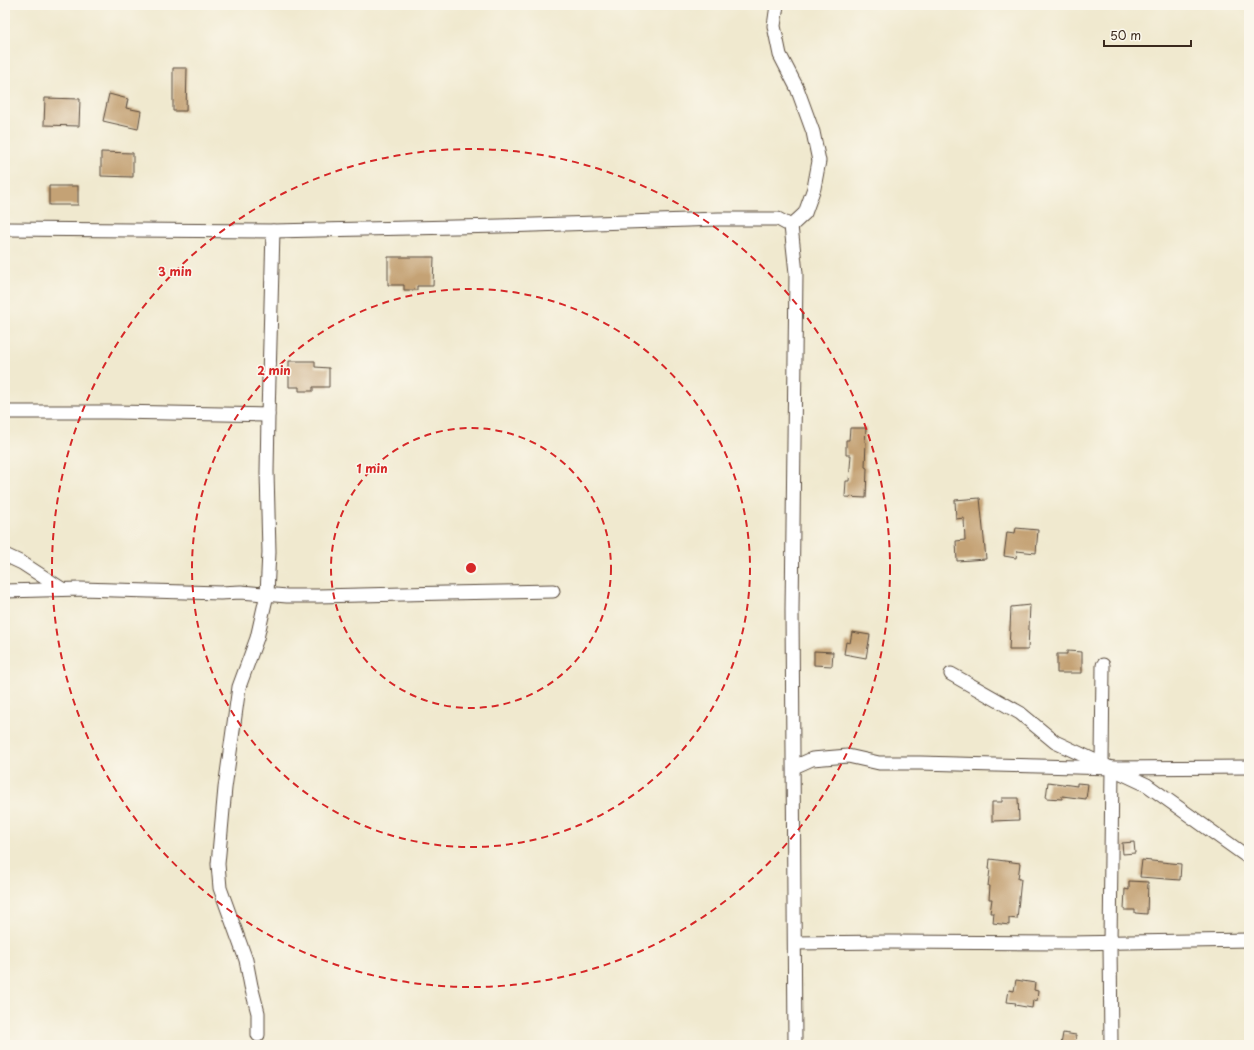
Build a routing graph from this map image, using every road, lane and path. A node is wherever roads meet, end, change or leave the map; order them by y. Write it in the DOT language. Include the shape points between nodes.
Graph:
graph roads {
  1 [pos="776,5"];
  2 [pos="791,226"];
  3 [pos="5,230"];
  4 [pos="273,231"];
  5 [pos="5,412"];
  6 [pos="268,415"];
  7 [pos="5,556"];
  8 [pos="62,589"];
  9 [pos="5,591"];
  10 [pos="553,592"];
  11 [pos="267,594"];
  12 [pos="1103,665"];
  13 [pos="951,674"];
  14 [pos="1107,765"];
  15 [pos="794,767"];
  16 [pos="1249,767"];
  17 [pos="1249,858"];
  18 [pos="1249,940"];
  19 [pos="1110,943"];
  20 [pos="795,944"];
  21 [pos="258,1035"];
  22 [pos="795,1045"];
  23 [pos="1111,1045"];
  1 -- 2 [label="street" via="774,26 780,55 797,88 813,132 819,161 814,188 805,213"];
  2 -- 4 [label="street" via="778,219 756,219"];
  2 -- 15 [label="street" via="796,273 792,610"];
  3 -- 4 [label="street"];
  4 -- 6 [label="street"];
  5 -- 6 [label="street"];
  6 -- 11 [label="street"];
  7 -- 8 [label="street" via="22,563"];
  8 -- 9 [label="street"];
  8 -- 11 [label="street"];
  10 -- 11 [label="street" via="318,596"];
  11 -- 21 [label="street" via="257,638 239,687 225,788 218,864 220,888 246,960 258,1013"];
  12 -- 14 [label="street"];
  13 -- 14 [label="street" via="1020,713 1055,742"];
  14 -- 15 [label="street" via="879,763 848,756 812,759"];
  14 -- 16 [label="street"];
  14 -- 17 [label="street" via="1147,785"];
  14 -- 19 [label="street"];
  15 -- 20 [label="street"];
  18 -- 19 [label="street"];
  19 -- 20 [label="street"];
  19 -- 23 [label="street"];
  20 -- 22 [label="street"];
}
